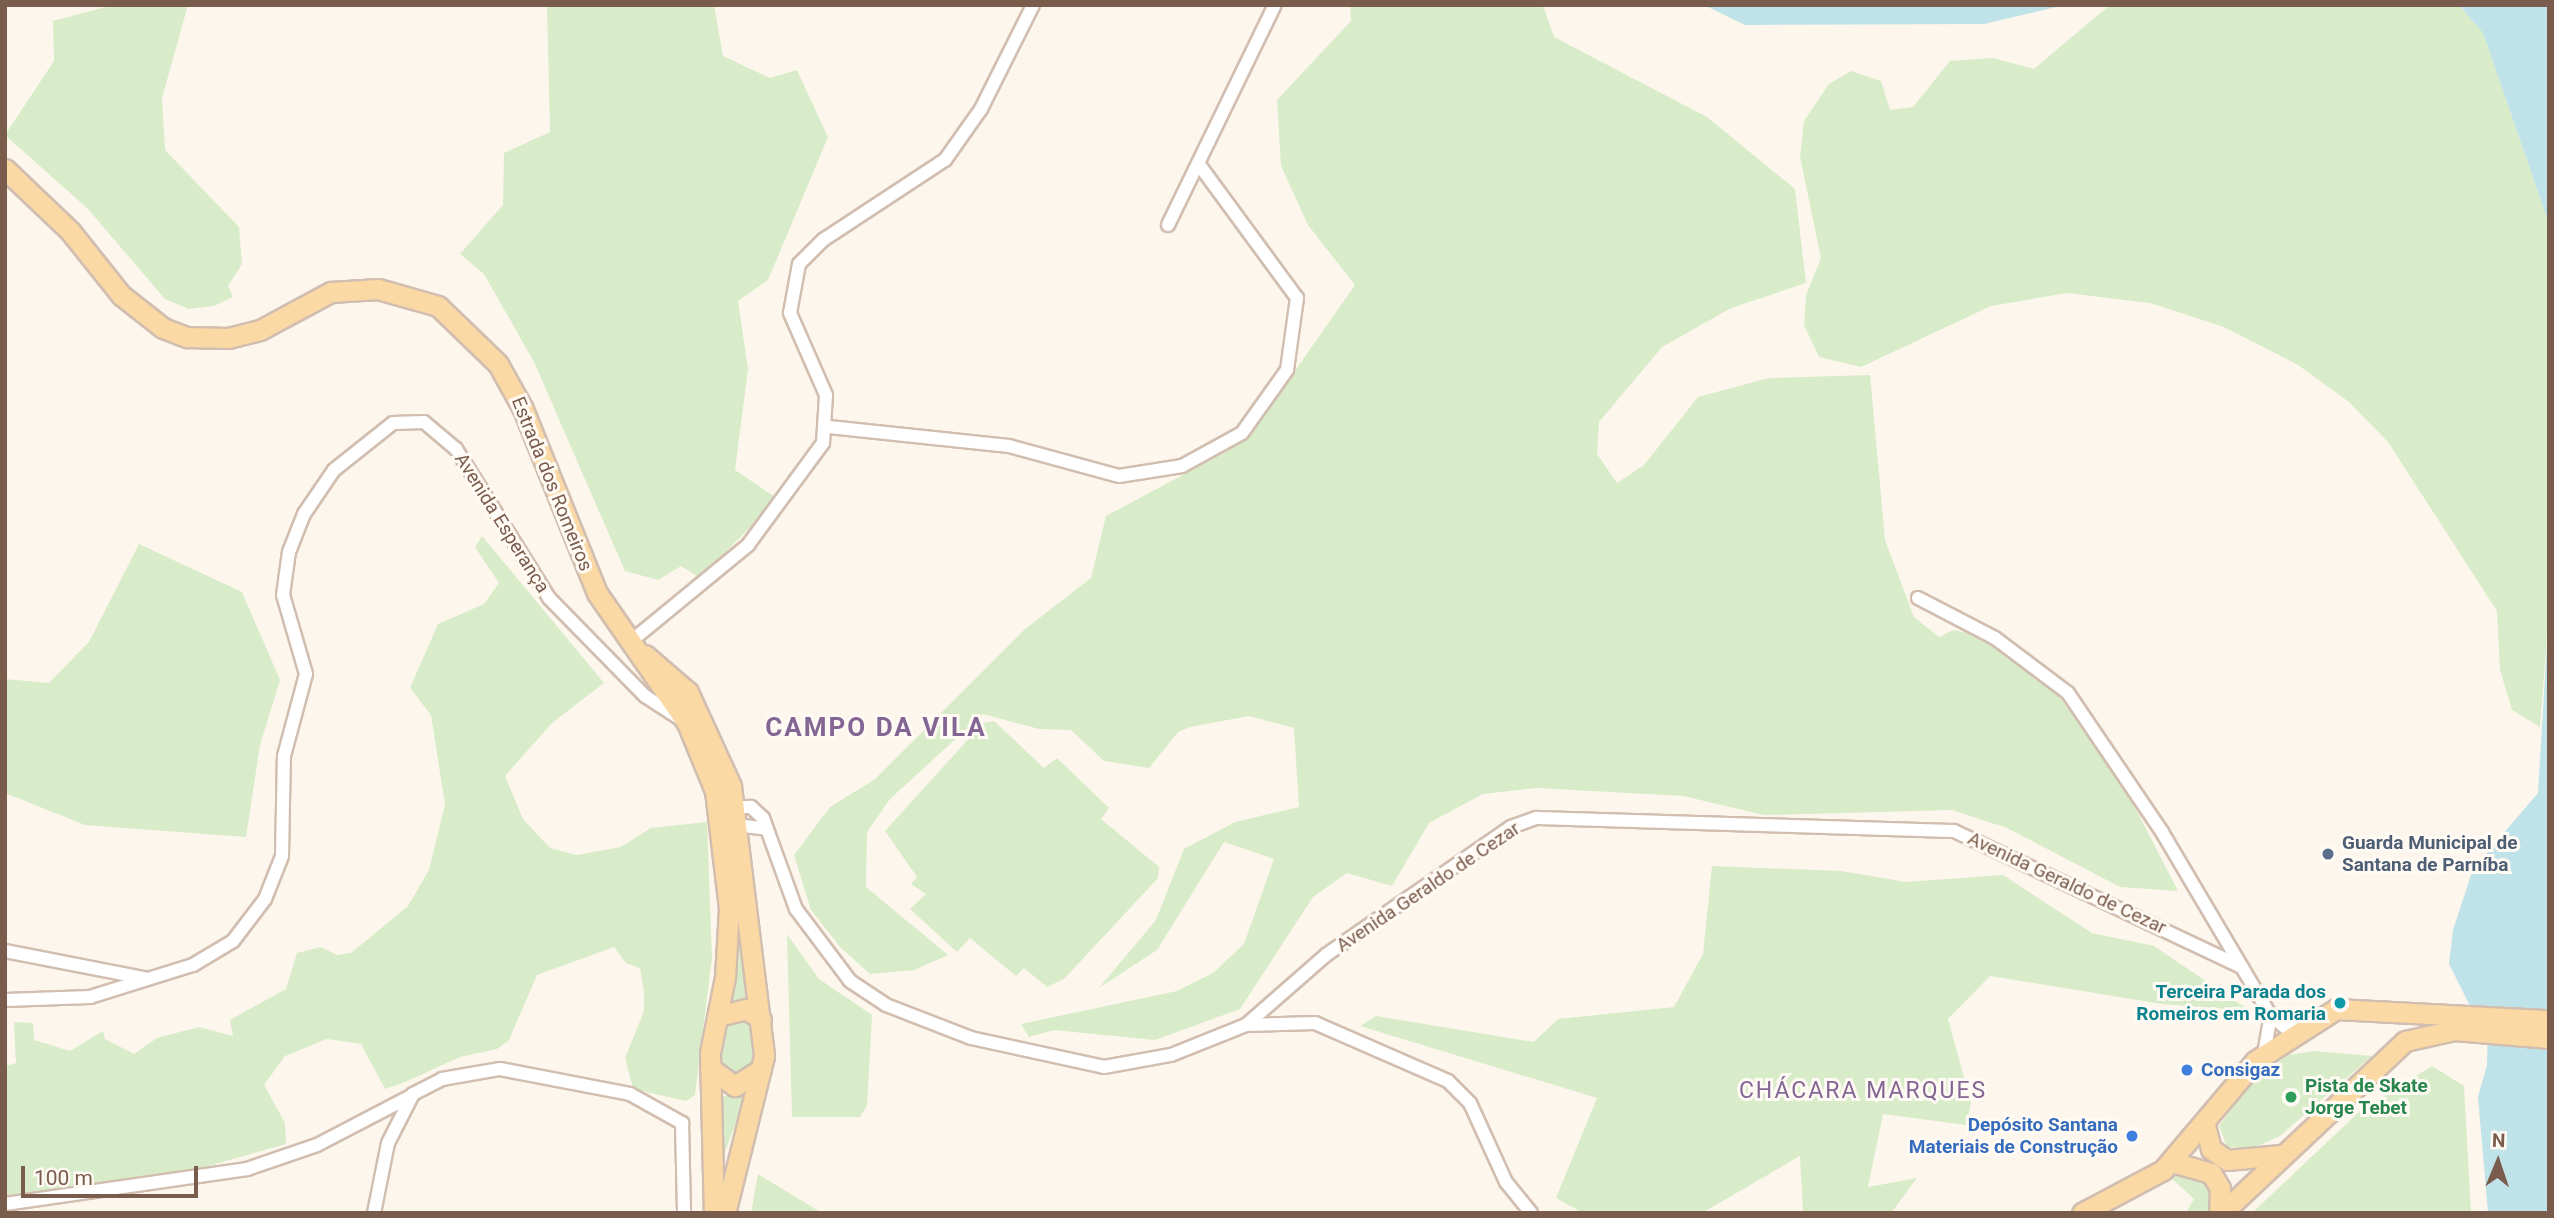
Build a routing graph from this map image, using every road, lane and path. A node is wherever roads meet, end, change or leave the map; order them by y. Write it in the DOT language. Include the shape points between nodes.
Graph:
graph roads {
  1 [pos="1033,5"];
  2 [pos="1275,5"];
  3 [pos="1198,163"];
  4 [pos="5,169"];
  5 [pos="1168,225"];
  6 [pos="829,428"];
  7 [pos="1918,598"];
  8 [pos="632,645"];
  9 [pos="687,723"];
  10 [pos="714,737"];
  11 [pos="727,817"];
  12 [pos="5,951"];
  13 [pos="2242,967"];
  14 [pos="147,979"];
  15 [pos="5,1000"];
  16 [pos="718,1016"];
  17 [pos="2271,1016"];
  18 [pos="761,1019"];
  19 [pos="2549,1020"];
  20 [pos="2457,1022"];
  21 [pos="1246,1025"];
  22 [pos="2301,1027"];
  23 [pos="2549,1038"];
  24 [pos="2264,1054"];
  25 [pos="710,1068"];
  26 [pos="761,1069"];
  27 [pos="414,1094"];
  28 [pos="2204,1125"];
  29 [pos="2281,1155"];
  30 [pos="2172,1162"];
  31 [pos="5,1204"];
  32 [pos="373,1213"];
  33 [pos="684,1213"];
  34 [pos="713,1213"];
  35 [pos="726,1213"];
  36 [pos="1531,1213"];
  37 [pos="2082,1213"];
  38 [pos="2220,1213"];
  1 -- 6 [label="street" via="981,109 945,160 824,240 799,264 790,313 826,395"];
  2 -- 3 [label="street"];
  3 -- 5 [label="street"];
  3 -- 6 [label="street" via="1297,298 1287,369 1242,433 1182,467 1119,477 1009,446"];
  4 -- 8 [label="main road, Estrada dos Romeiros" via="70,231 121,295 145,317 187,337 260,330 342,291 403,293 449,313 481,344 513,390 577,551"];
  6 -- 8 [label="street" via="814,460 771,521 717,576"];
  7 -- 13 [label="street" via="2029,659 2068,694 2155,820"];
  8 -- 9 [label="main road, Estrada dos Romeiros"];
  8 -- 10 [label="main road, Estrada dos Romeiros" via="672,673"];
  9 -- 10 [label="street, Avenida Esperança"];
  9 -- 11 [label="main road, Estrada dos Romeiros"];
  9 -- 14 [label="street, Avenida Esperança" via="645,696 549,598 456,449 436,429 404,419 376,432 319,492 286,565 283,595 306,674 284,756 285,842 274,882 216,955"];
  10 -- 11 [label="main road, Estrada dos Romeiros"];
  11 -- 16 [label="main road, Estrada dos Romeiros" via="729,908"];
  11 -- 18 [label="main road, Estrada dos Romeiros"];
  11 -- 21 [label="street, Avenida Geraldo de Cezar" via="758,811 810,934 850,981 911,1016 1006,1047 1104,1067 1171,1055"];
  12 -- 14 [label="street"];
  13 -- 17 [label="street"];
  13 -- 21 [label="street, Avenida Geraldo de Cezar" via="1954,831 1561,816 1511,827 1326,955"];
  14 -- 15 [label="street, Avenida Esperança" via="90,997"];
  16 -- 18 [label="main road" via="746,1009"];
  16 -- 25 [label="main road, Estrada dos Romeiros"];
  17 -- 22 [label="street" via="2286,1028"];
  17 -- 24 [label="street"];
  18 -- 26 [label="main road, Estrada dos Romeiros"];
  19 -- 20 [label="main road"];
  20 -- 22 [label="main road" via="2336,1009"];
  20 -- 23 [label="main road"];
  20 -- 29 [label="main road" via="2405,1041"];
  21 -- 36 [label="street" via="1315,1023 1448,1082 1470,1103 1506,1182"];
  22 -- 24 [label="main road"];
  24 -- 28 [label="main road"];
  25 -- 26 [label="main road" via="735,1086"];
  25 -- 34 [label="main road, Estrada dos Romeiros"];
  26 -- 35 [label="main road, Estrada dos Romeiros"];
  27 -- 31 [label="street" via="317,1145 247,1169"];
  27 -- 32 [label="street" via="388,1143"];
  27 -- 33 [label="street" via="442,1079 500,1069 630,1094 682,1123 687,1133"];
  28 -- 29 [label="main road" via="2211,1149 2227,1160"];
  28 -- 30 [label="main road"];
  29 -- 38 [label="main road"];
  30 -- 37 [label="main road"];
  30 -- 38 [label="main road" via="2211,1173 2220,1188"];
}
